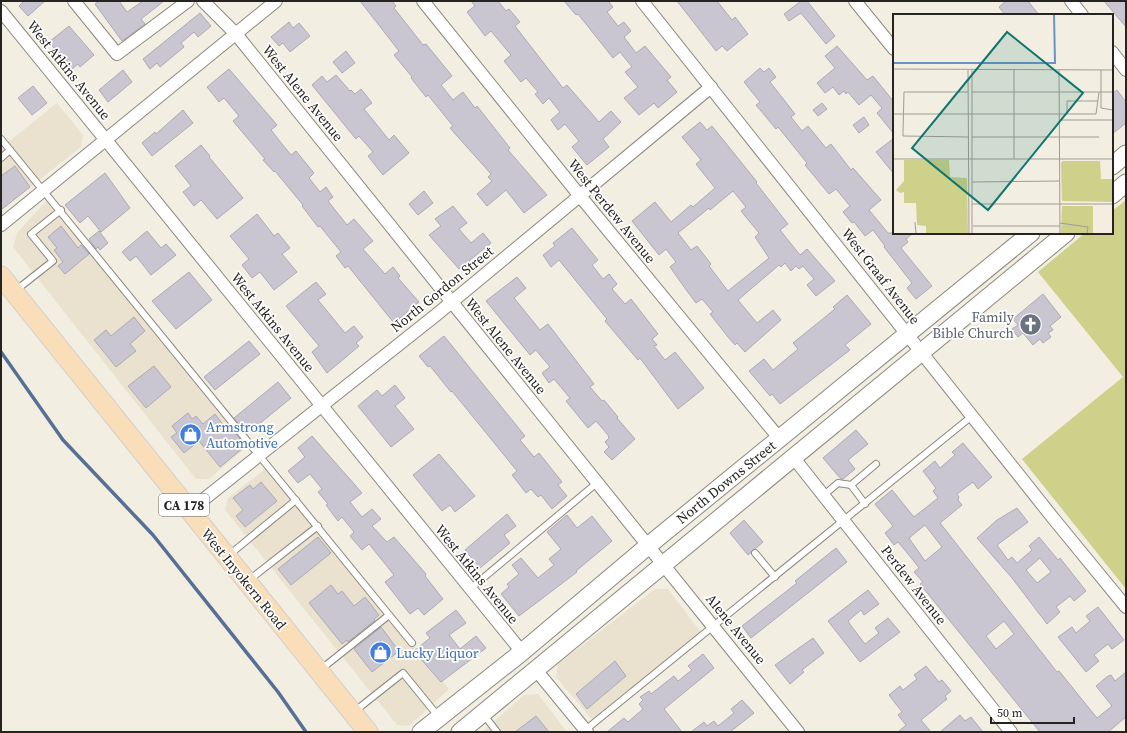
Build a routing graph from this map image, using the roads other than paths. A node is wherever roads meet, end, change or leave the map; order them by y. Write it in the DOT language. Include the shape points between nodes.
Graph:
graph roads {
  1 [pos="74,1"];
  2 [pos="188,1"];
  3 [pos="203,1"];
  4 [pos="423,1"];
  5 [pos="642,1"];
  6 [pos="855,1"];
  7 [pos="1071,1"];
  8 [pos="270,3"];
  9 [pos="1,11"];
  10 [pos="1081,14"];
  11 [pos="236,34"];
  12 [pos="893,48"];
  13 [pos="1113,53"];
  14 [pos="1126,70"];
  15 [pos="711,87"];
  16 [pos="1,139"];
  17 [pos="106,139"];
  18 [pos="10,150"];
  19 [pos="1126,154"];
  20 [pos="1,158"];
  21 [pos="1113,165"];
  22 [pos="1126,184"];
  23 [pos="44,190"];
  24 [pos="1113,194"];
  25 [pos="580,196"];
  26 [pos="61,210"];
  27 [pos="1,225"];
  28 [pos="1029,234"];
  29 [pos="1065,234"];
  30 [pos="1,276"];
  31 [pos="14,292"];
  32 [pos="451,302"];
  33 [pos="907,333"];
  34 [pos="921,352"];
  35 [pos="321,405"];
  36 [pos="972,416"];
  37 [pos="779,438"];
  38 [pos="259,454"];
  39 [pos="793,457"];
  40 [pos="876,464"];
  41 [pos="598,482"];
  42 [pos="851,485"];
  43 [pos="824,495"];
  44 [pos="296,500"];
  45 [pos="865,504"];
  46 [pos="189,511"];
  47 [pos="844,521"];
  48 [pos="318,526"];
  49 [pos="649,545"];
  50 [pos="755,553"];
  51 [pos="226,557"];
  52 [pos="664,563"];
  53 [pos="775,577"];
  54 [pos="246,582"];
  55 [pos="470,589"];
  56 [pos="1126,607"];
  57 [pos="389,615"];
  58 [pos="714,626"];
  59 [pos="412,643"];
  60 [pos="522,652"];
  61 [pos="536,670"];
  62 [pos="319,671"];
  63 [pos="353,713"];
  64 [pos="483,714"];
  65 [pos="439,718"];
  66 [pos="585,731"];
  67 [pos="368,732"];
  68 [pos="421,732"];
  69 [pos="460,732"];
  70 [pos="498,732"];
  71 [pos="798,732"];
  72 [pos="1011,732"];
  1 -- 2 [label="street" via="117,54"];
  3 -- 11 [label="street, West Alene Avenue"];
  4 -- 25 [label="street, West Perdew Avenue"];
  5 -- 15 [label="street, West Graaf Avenue"];
  6 -- 12 [label="street"];
  7 -- 10 [label="street"];
  8 -- 11 [label="street"];
  9 -- 17 [label="street, West Atkins Avenue"];
  11 -- 17 [label="street"];
  11 -- 32 [label="street, West Alene Avenue"];
  13 -- 14 [label="street"];
  15 -- 25 [label="street, North Gordon Street"];
  15 -- 33 [label="street, West Graaf Avenue"];
  16 -- 18 [label="lane"];
  17 -- 23 [label="street"];
  17 -- 35 [label="street, West Atkins Avenue"];
  18 -- 20 [label="lane"];
  18 -- 23 [label="lane"];
  19 -- 21 [label="street"];
  22 -- 24 [label="street"];
  23 -- 26 [label="lane"];
  23 -- 27 [label="street"];
  25 -- 32 [label="street, North Gordon Street"];
  25 -- 37 [label="street, West Perdew Avenue"];
  26 -- 31 [label="lane" via="31,234 53,261"];
  26 -- 38 [label="lane"];
  28 -- 33 [label="street, North Downs Street"];
  29 -- 34 [label="street, North Downs Street"];
  30 -- 31 [label="main road, West Inyokern Road / CA 178"];
  31 -- 46 [label="main road, West Inyokern Road / CA 178"];
  32 -- 35 [label="street, North Gordon Street"];
  32 -- 41 [label="street, West Alene Avenue"];
  33 -- 34 [label="street, West Graaf Avenue"];
  33 -- 37 [label="street, North Downs Street"];
  34 -- 36 [label="street, West Graaf Avenue"];
  34 -- 39 [label="street, North Downs Street"];
  35 -- 38 [label="street, North Gordon Street"];
  35 -- 55 [label="street, West Atkins Avenue"];
  36 -- 45 [label="lane"];
  36 -- 56 [label="street, West Graaf Avenue"];
  37 -- 49 [label="street, North Downs Street"];
  38 -- 44 [label="lane"];
  38 -- 46 [label="street, North Gordon Street"];
  39 -- 43 [label="street, Perdew Avenue"];
  39 -- 52 [label="street, North Downs Street"];
  40 -- 42 [label="lane"];
  41 -- 49 [label="street, West Alene Avenue"];
  41 -- 55 [label="lane"];
  42 -- 43 [label="lane" via="838,483"];
  42 -- 45 [label="lane"];
  43 -- 47 [label="street, Perdew Avenue"];
  44 -- 48 [label="lane"];
  44 -- 51 [label="lane"];
  45 -- 47 [label="lane"];
  46 -- 51 [label="main road, West Inyokern Road / CA 178"];
  47 -- 53 [label="lane"];
  47 -- 72 [label="street, Perdew Avenue"];
  48 -- 54 [label="lane"];
  48 -- 57 [label="lane"];
  49 -- 52 [label="street, Alene Avenue"];
  49 -- 60 [label="street, North Downs Street"];
  50 -- 53 [label="lane"];
  51 -- 54 [label="main road, West Inyokern Road / CA 178"];
  52 -- 58 [label="street, Alene Avenue"];
  52 -- 61 [label="street, North Downs Street"];
  53 -- 58 [label="lane"];
  54 -- 62 [label="main road, West Inyokern Road / CA 178"];
  55 -- 60 [label="street, West Atkins Avenue"];
  57 -- 59 [label="lane"];
  57 -- 62 [label="lane"];
  58 -- 66 [label="lane"];
  58 -- 71 [label="street, Alene Avenue"];
  60 -- 65 [label="street, North Downs Street"];
  61 -- 64 [label="street, North Downs Street"];
  61 -- 66 [label="street"];
  62 -- 63 [label="main road, West Inyokern Road / CA 178"];
  63 -- 65 [label="lane" via="403,673"];
  63 -- 67 [label="main road, West Inyokern Road / CA 178"];
  64 -- 69 [label="street, North Downs Street"];
  64 -- 70 [label="lane"];
  65 -- 68 [label="street, North Downs Street"];
}
